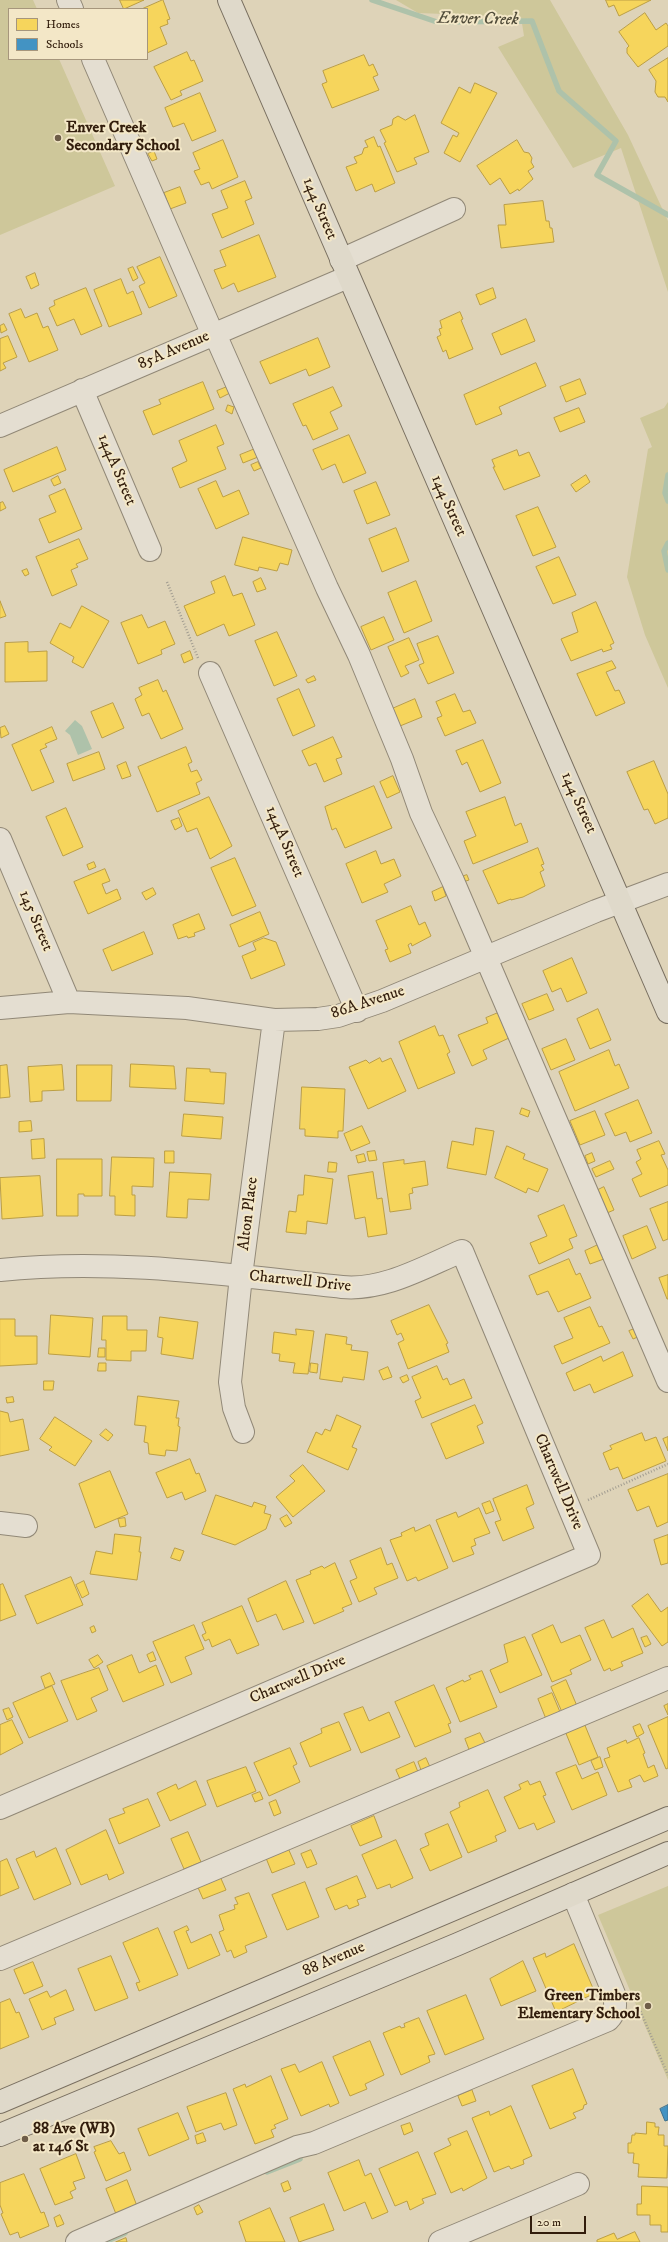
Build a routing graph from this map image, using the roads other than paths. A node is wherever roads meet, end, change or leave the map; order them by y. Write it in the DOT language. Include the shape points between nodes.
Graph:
graph roads {
  1 [pos="229,0"];
  2 [pos="94,60"];
  3 [pos="454,210"];
  4 [pos="345,268"];
  5 [pos="214,334"];
  6 [pos="82,390"];
  7 [pos="0,426"];
  8 [pos="150,550"];
  9 [pos="205,668"];
  10 [pos="0,840"];
  11 [pos="668,884"];
  12 [pos="621,902"];
  13 [pos="486,958"];
  14 [pos="69,1002"];
  15 [pos="0,1008"];
  16 [pos="357,1011"];
  17 [pos="668,1012"];
  18 [pos="274,1020"];
  19 [pos="0,1270"];
  20 [pos="241,1276"];
  21 [pos="668,1382"];
  22 [pos="243,1432"];
  23 [pos="0,1523"];
  24 [pos="26,1526"];
  25 [pos="668,1678"];
  26 [pos="0,1808"];
  27 [pos="668,1818"];
  28 [pos="668,1853"];
  29 [pos="573,1894"];
  30 [pos="0,1959"];
  31 [pos="0,2102"];
  32 [pos="0,2134"];
  33 [pos="578,2184"];
  34 [pos="77,2242"];
  35 [pos="440,2242"];
  1 -- 4 [label="main road, 144 Street"];
  2 -- 5 [label="street"];
  3 -- 4 [label="street, 85A Avenue"];
  4 -- 5 [label="street, 85A Avenue"];
  4 -- 12 [label="main road, 144 Street"];
  5 -- 6 [label="street, 85A Avenue"];
  5 -- 13 [label="street" via="331,598 359,655 402,758 421,813"];
  6 -- 7 [label="street, 85A Avenue"];
  6 -- 8 [label="street, 144A Street"];
  9 -- 16 [label="street, 144A Street"];
  10 -- 14 [label="street, 145 Street"];
  11 -- 12 [label="street, 86A Avenue"];
  12 -- 13 [label="street, 86A Avenue"];
  12 -- 17 [label="main road, 144 Street"];
  13 -- 16 [label="street, 86A Avenue"];
  13 -- 21 [label="street"];
  14 -- 15 [label="street, 86A Avenue"];
  14 -- 18 [label="street, 86A Avenue" via="187,1008"];
  16 -- 18 [label="street, 86A Avenue" via="318,1019"];
  18 -- 20 [label="street, Alton Place"];
  19 -- 20 [label="street, Chartwell Drive" via="49,1265 116,1266"];
  20 -- 22 [label="street, Alton Place" via="230,1382 234,1408"];
  20 -- 26 [label="street, Chartwell Drive" via="342,1288 367,1288 462,1251 589,1555"];
  23 -- 24 [label="street"];
  25 -- 30 [label="street"];
  27 -- 31 [label="main road, 88 Avenue"];
  28 -- 29 [label="main road, 88 Avenue"];
  29 -- 32 [label="main road, 88 Avenue"];
  29 -- 34 [label="street" via="614,1994 614,2014 608,2020 314,2143 297,2147"];
  33 -- 35 [label="street"];
}
